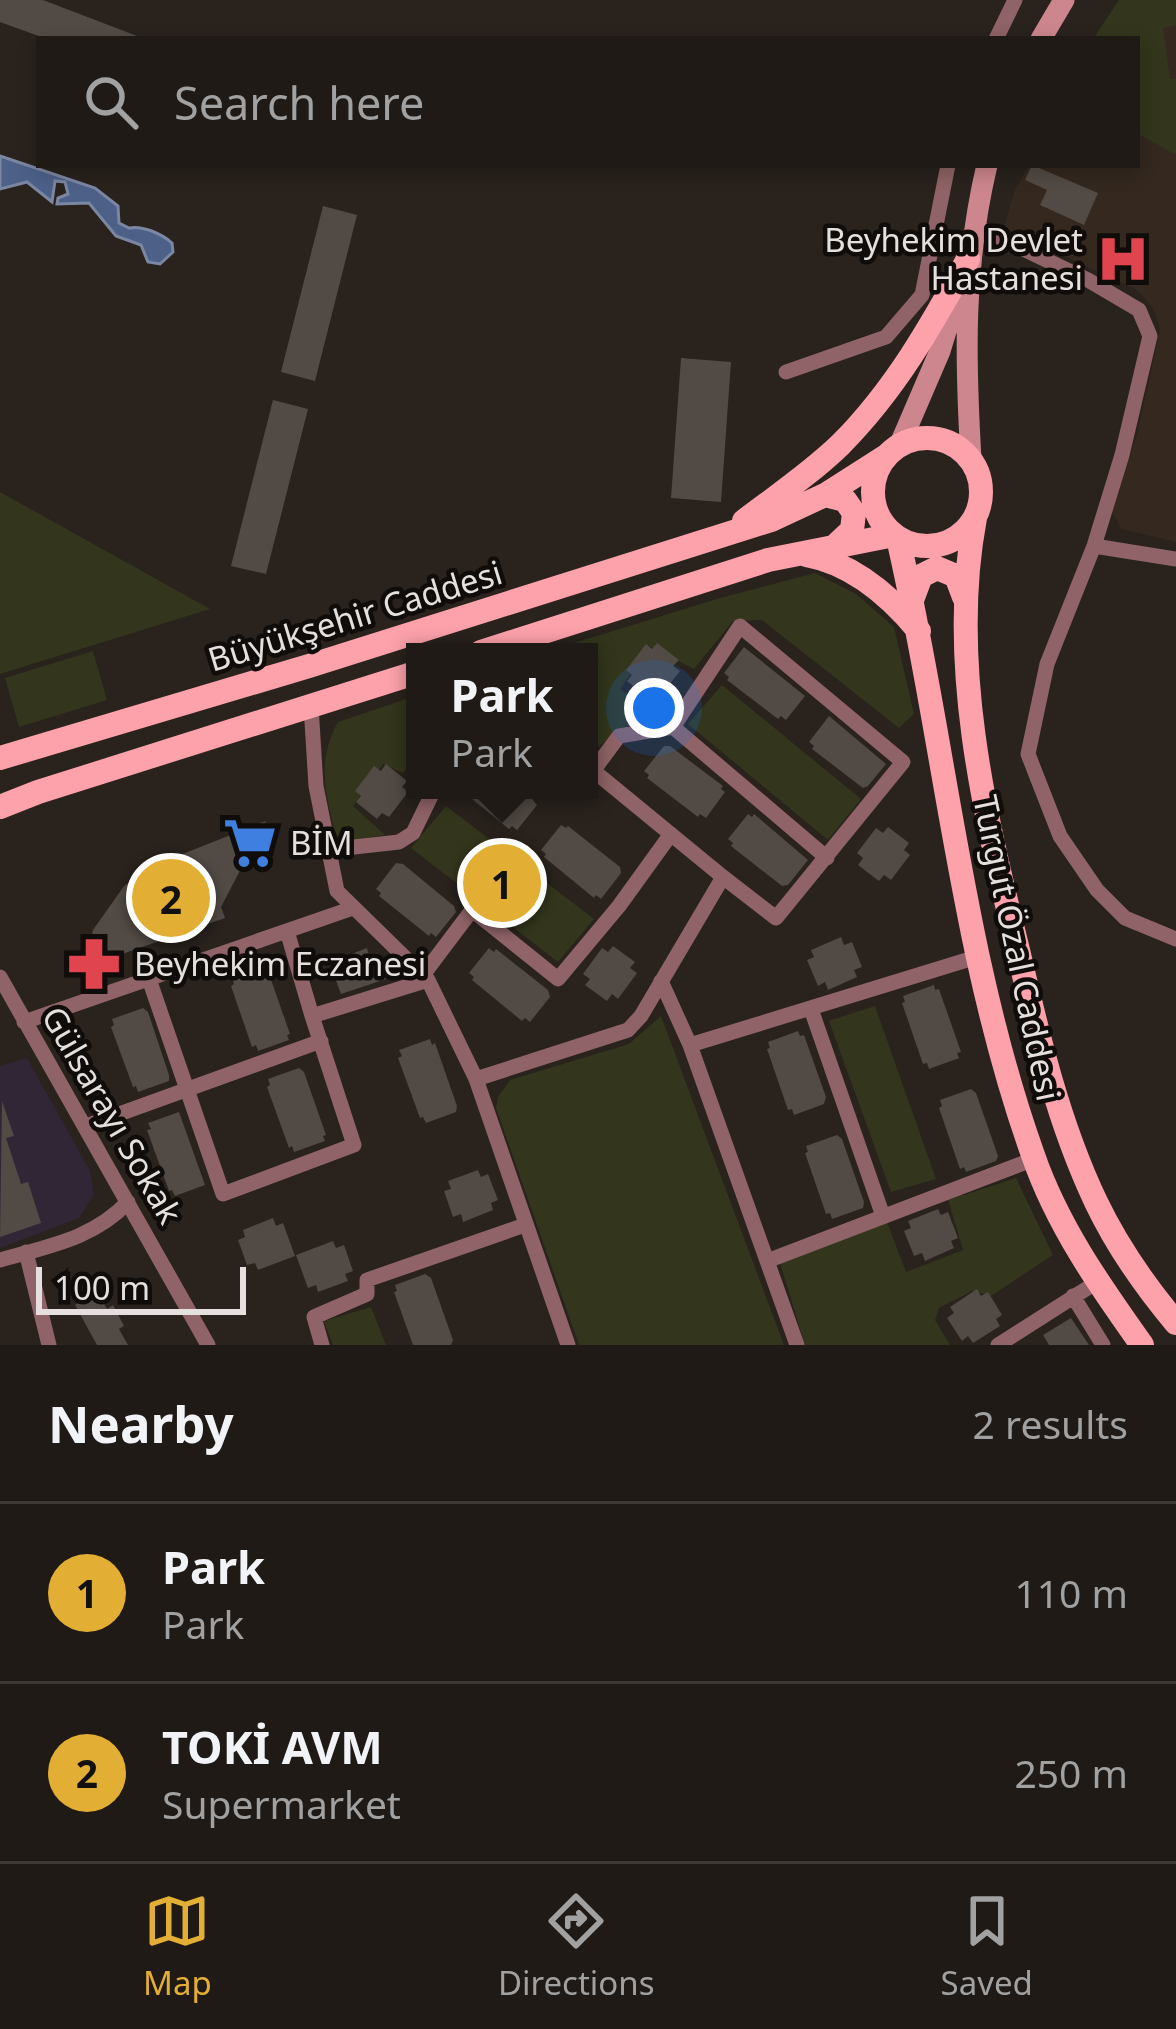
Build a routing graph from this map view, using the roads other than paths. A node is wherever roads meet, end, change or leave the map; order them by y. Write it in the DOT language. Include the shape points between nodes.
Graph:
graph roads {
  1 [pos="1015,0"];
  2 [pos="1064,0"];
  3 [pos="997,36"];
  4 [pos="1043,36"];
  5 [pos="947,168"];
  6 [pos="985,168"];
  7 [pos="973,225"];
  8 [pos="968,260"];
  9 [pos="786,372"];
  10 [pos="893,450"];
  11 [pos="971,460"];
  12 [pos="825,494"];
  13 [pos="975,518"];
  14 [pos="728,534"];
  15 [pos="896,537"];
  16 [pos="836,545"];
  17 [pos="1094,546"];
  18 [pos="797,554"];
  19 [pos="1176,559"];
  20 [pos="965,599"];
  21 [pos="912,600"];
  22 [pos="920,632"];
  23 [pos="510,643"];
  24 [pos="406,676"];
  25 [pos="311,706"];
  26 [pos="674,727"];
  27 [pos="0,758"];
  28 [pos="598,761"];
  29 [pos="598,775"];
  30 [pos="430,799"];
  31 [pos="0,807"];
  32 [pos="671,834"];
  33 [pos="327,850"];
  34 [pos="827,858"];
  35 [pos="723,877"];
  36 [pos="353,908"];
  37 [pos="287,932"];
  38 [pos="1176,939"];
  39 [pos="980,956"];
  40 [pos="0,977"];
  41 [pos="426,978"];
  42 [pos="149,979"];
  43 [pos="661,981"];
  44 [pos="811,1009"];
  45 [pos="312,1016"];
  46 [pos="24,1022"];
  47 [pos="321,1041"];
  48 [pos="690,1045"];
  49 [pos="476,1079"];
  50 [pos="188,1090"];
  51 [pos="86,1126"];
  52 [pos="1034,1159"];
  53 [pos="128,1202"];
  54 [pos="883,1216"];
  55 [pos="525,1225"];
  56 [pos="26,1252"];
  57 [pos="0,1260"];
  58 [pos="767,1261"];
  59 [pos="1097,1282"];
  60 [pos="1073,1296"];
  61 [pos="1176,1323"];
  62 [pos="49,1345"];
  63 [pos="208,1345"];
  64 [pos="322,1345"];
  65 [pos="568,1345"];
  66 [pos="797,1345"];
  67 [pos="998,1345"];
  68 [pos="1103,1345"];
  69 [pos="1142,1345"];
  1 -- 3 [label="street"];
  2 -- 4 [label="street"];
  5 -- 9 [label="street" via="922,295 886,337"];
  6 -- 7 [label="street"];
  7 -- 8 [label="street"];
  7 -- 17 [label="street" via="1139,310 1150,336"];
  8 -- 10 [label="street" via="940,351"];
  8 -- 11 [label="street"];
  8 -- 14 [label="main road" via="878,404 817,466"];
  10 -- 11 [label="main road" via="917,438 943,440"];
  10 -- 12 [label="main road"];
  10 -- 15 [label="main road" via="874,481 873,500"];
  11 -- 13 [label="main road" via="982,493"];
  12 -- 14 [label="main road"];
  12 -- 16 [label="main road" via="854,513 852,530"];
  13 -- 15 [label="main road" via="940,545"];
  13 -- 20 [label="main road, Turgut Özal Caddesi"];
  14 -- 27 [label="main road, Büyükşehir Caddesi"];
  15 -- 16 [label="main road"];
  15 -- 21 [label="main road, Turgut Özal Caddesi"];
  16 -- 18 [label="main road"];
  17 -- 19 [label="street"];
  17 -- 38 [label="street" via="1047,664 1028,754 1060,836 1096,890 1125,918"];
  18 -- 22 [label="main road" via="855,574"];
  18 -- 23 [label="main road"];
  20 -- 21 [label="main road" via="956,576 937,568 921,576"];
  20 -- 61 [label="main road, Turgut Özal Caddesi" via="971,712 999,873 1050,1080 1111,1232"];
  21 -- 22 [label="main road, Turgut Özal Caddesi"];
  22 -- 39 [label="main road, Turgut Özal Caddesi"];
  24 -- 25 [label="main road"];
  25 -- 31 [label="main road"];
  25 -- 33 [label="street"];
  26 -- 28 [label="street" via="619,736"];
  26 -- 34 [label="street"];
  26 -- 34 [label="street" via="740,626 903,762"];
  29 -- 32 [label="street"];
  30 -- 33 [label="street" via="413,833 399,842"];
  32 -- 35 [label="street"];
  32 -- 41 [label="street" via="558,979 472,910"];
  33 -- 36 [label="street" via="337,891"];
  34 -- 35 [label="street" via="776,918"];
  35 -- 43 [label="street"];
  36 -- 37 [label="street"];
  36 -- 41 [label="street"];
  37 -- 42 [label="street"];
  37 -- 45 [label="street"];
  39 -- 44 [label="street"];
  39 -- 52 [label="main road, Turgut Özal Caddesi"];
  40 -- 46 [label="street, Gülsarayı Sokak"];
  41 -- 45 [label="street"];
  41 -- 49 [label="street"];
  42 -- 46 [label="street"];
  42 -- 50 [label="street"];
  43 -- 48 [label="street"];
  43 -- 49 [label="street" via="628,1030"];
  44 -- 48 [label="street"];
  44 -- 54 [label="street"];
  45 -- 47 [label="street"];
  46 -- 51 [label="street, Gülsarayı Sokak"];
  47 -- 50 [label="street"];
  47 -- 50 [label="street" via="354,1145 223,1195"];
  48 -- 58 [label="street"];
  49 -- 55 [label="street"];
  50 -- 51 [label="street"];
  51 -- 53 [label="street, Gülsarayı Sokak"];
  52 -- 54 [label="street"];
  52 -- 59 [label="main road, Turgut Özal Caddesi"];
  53 -- 56 [label="street" via="85,1236"];
  53 -- 63 [label="street, Gülsarayı Sokak"];
  54 -- 58 [label="street"];
  55 -- 64 [label="street" via="367,1280 367,1294 314,1317"];
  55 -- 65 [label="street"];
  56 -- 57 [label="street"];
  56 -- 62 [label="street"];
  58 -- 66 [label="street"];
  59 -- 60 [label="street"];
  59 -- 69 [label="main road, Turgut Özal Caddesi"];
  60 -- 67 [label="street"];
  60 -- 68 [label="street"];
}
